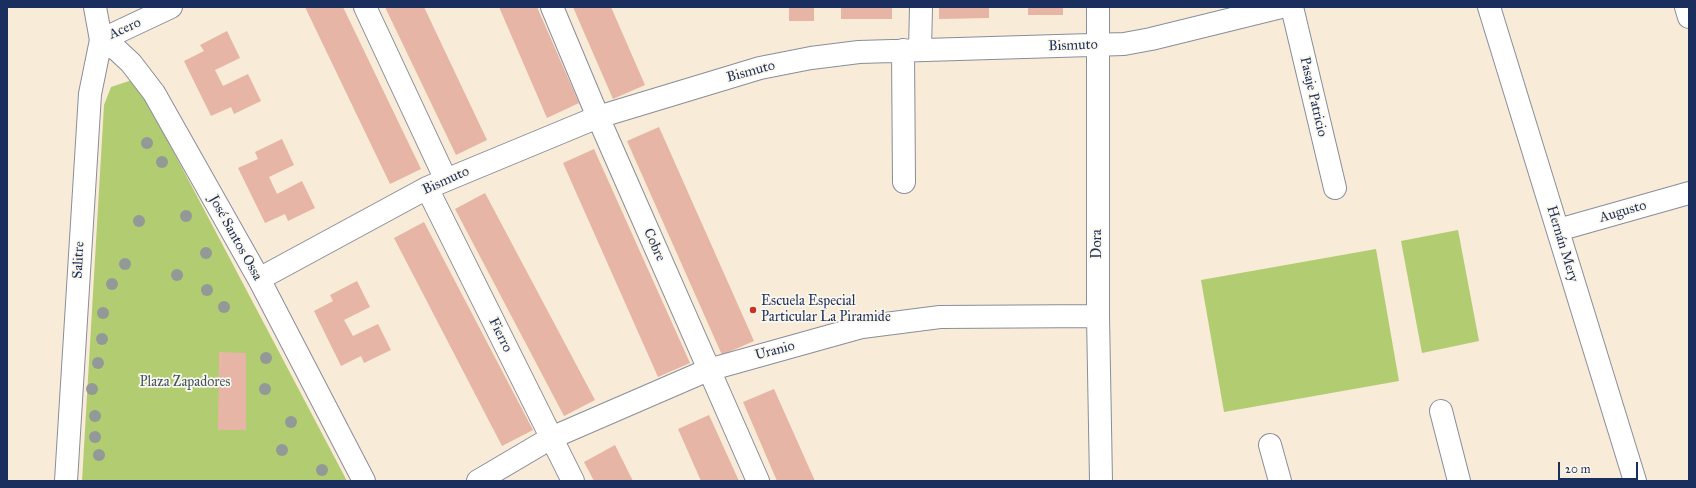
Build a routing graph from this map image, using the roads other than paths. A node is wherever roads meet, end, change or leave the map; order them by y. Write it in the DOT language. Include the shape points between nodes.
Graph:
graph roads {
  1 [pos="95,7"];
  2 [pos="171,7"];
  3 [pos="365,7"];
  4 [pos="552,7"];
  5 [pos="921,7"];
  6 [pos="1098,7"];
  7 [pos="1281,7"];
  8 [pos="1292,7"];
  9 [pos="1489,7"];
  10 [pos="1686,7"];
  11 [pos="1689,17"];
  12 [pos="100,40"];
  13 [pos="1098,46"];
  14 [pos="911,50"];
  15 [pos="598,117"];
  16 [pos="904,182"];
  17 [pos="437,184"];
  18 [pos="1335,188"];
  19 [pos="1689,193"];
  20 [pos="1558,230"];
  21 [pos="259,279"];
  22 [pos="1098,316"];
  23 [pos="708,370"];
  24 [pos="1441,412"];
  25 [pos="551,438"];
  26 [pos="1270,445"];
  27 [pos="66,481"];
  28 [pos="364,481"];
  29 [pos="478,481"];
  30 [pos="573,481"];
  31 [pos="758,481"];
  32 [pos="1102,481"];
  33 [pos="1280,481"];
  34 [pos="1459,481"];
  35 [pos="1635,481"];
  1 -- 12 [label="street"];
  2 -- 12 [label="street, Acero"];
  3 -- 17 [label="street, Fierro"];
  4 -- 15 [label="street, Cobre"];
  5 -- 14 [label="street"];
  6 -- 13 [label="street, Dora"];
  7 -- 13 [label="street, Bismuto" via="1151,39"];
  8 -- 18 [label="street, Pasaje Patricio"];
  9 -- 20 [label="street, Hernán Mery"];
  10 -- 11 [label="street"];
  12 -- 21 [label="street, José Santos Ossa" via="131,64 154,93"];
  12 -- 27 [label="street, Salitre" via="90,94"];
  13 -- 14 [label="street, Bismuto"];
  13 -- 22 [label="street, Dora"];
  14 -- 15 [label="street, Bismuto" via="859,52 760,68"];
  14 -- 16 [label="street"];
  15 -- 17 [label="street, Bismuto"];
  15 -- 23 [label="street, Cobre"];
  17 -- 21 [label="street, Bismuto"];
  17 -- 25 [label="street, Fierro"];
  19 -- 20 [label="street, Augusto"];
  20 -- 35 [label="street, Hernán Mery"];
  21 -- 28 [label="street, José Santos Ossa"];
  22 -- 23 [label="street, Uranio" via="940,318 862,327"];
  22 -- 32 [label="street, Dora"];
  23 -- 25 [label="street, Uranio"];
  23 -- 31 [label="street, Cobre"];
  24 -- 34 [label="street"];
  25 -- 29 [label="street, Uranio"];
  25 -- 30 [label="street, Fierro"];
  26 -- 33 [label="street"];
}
